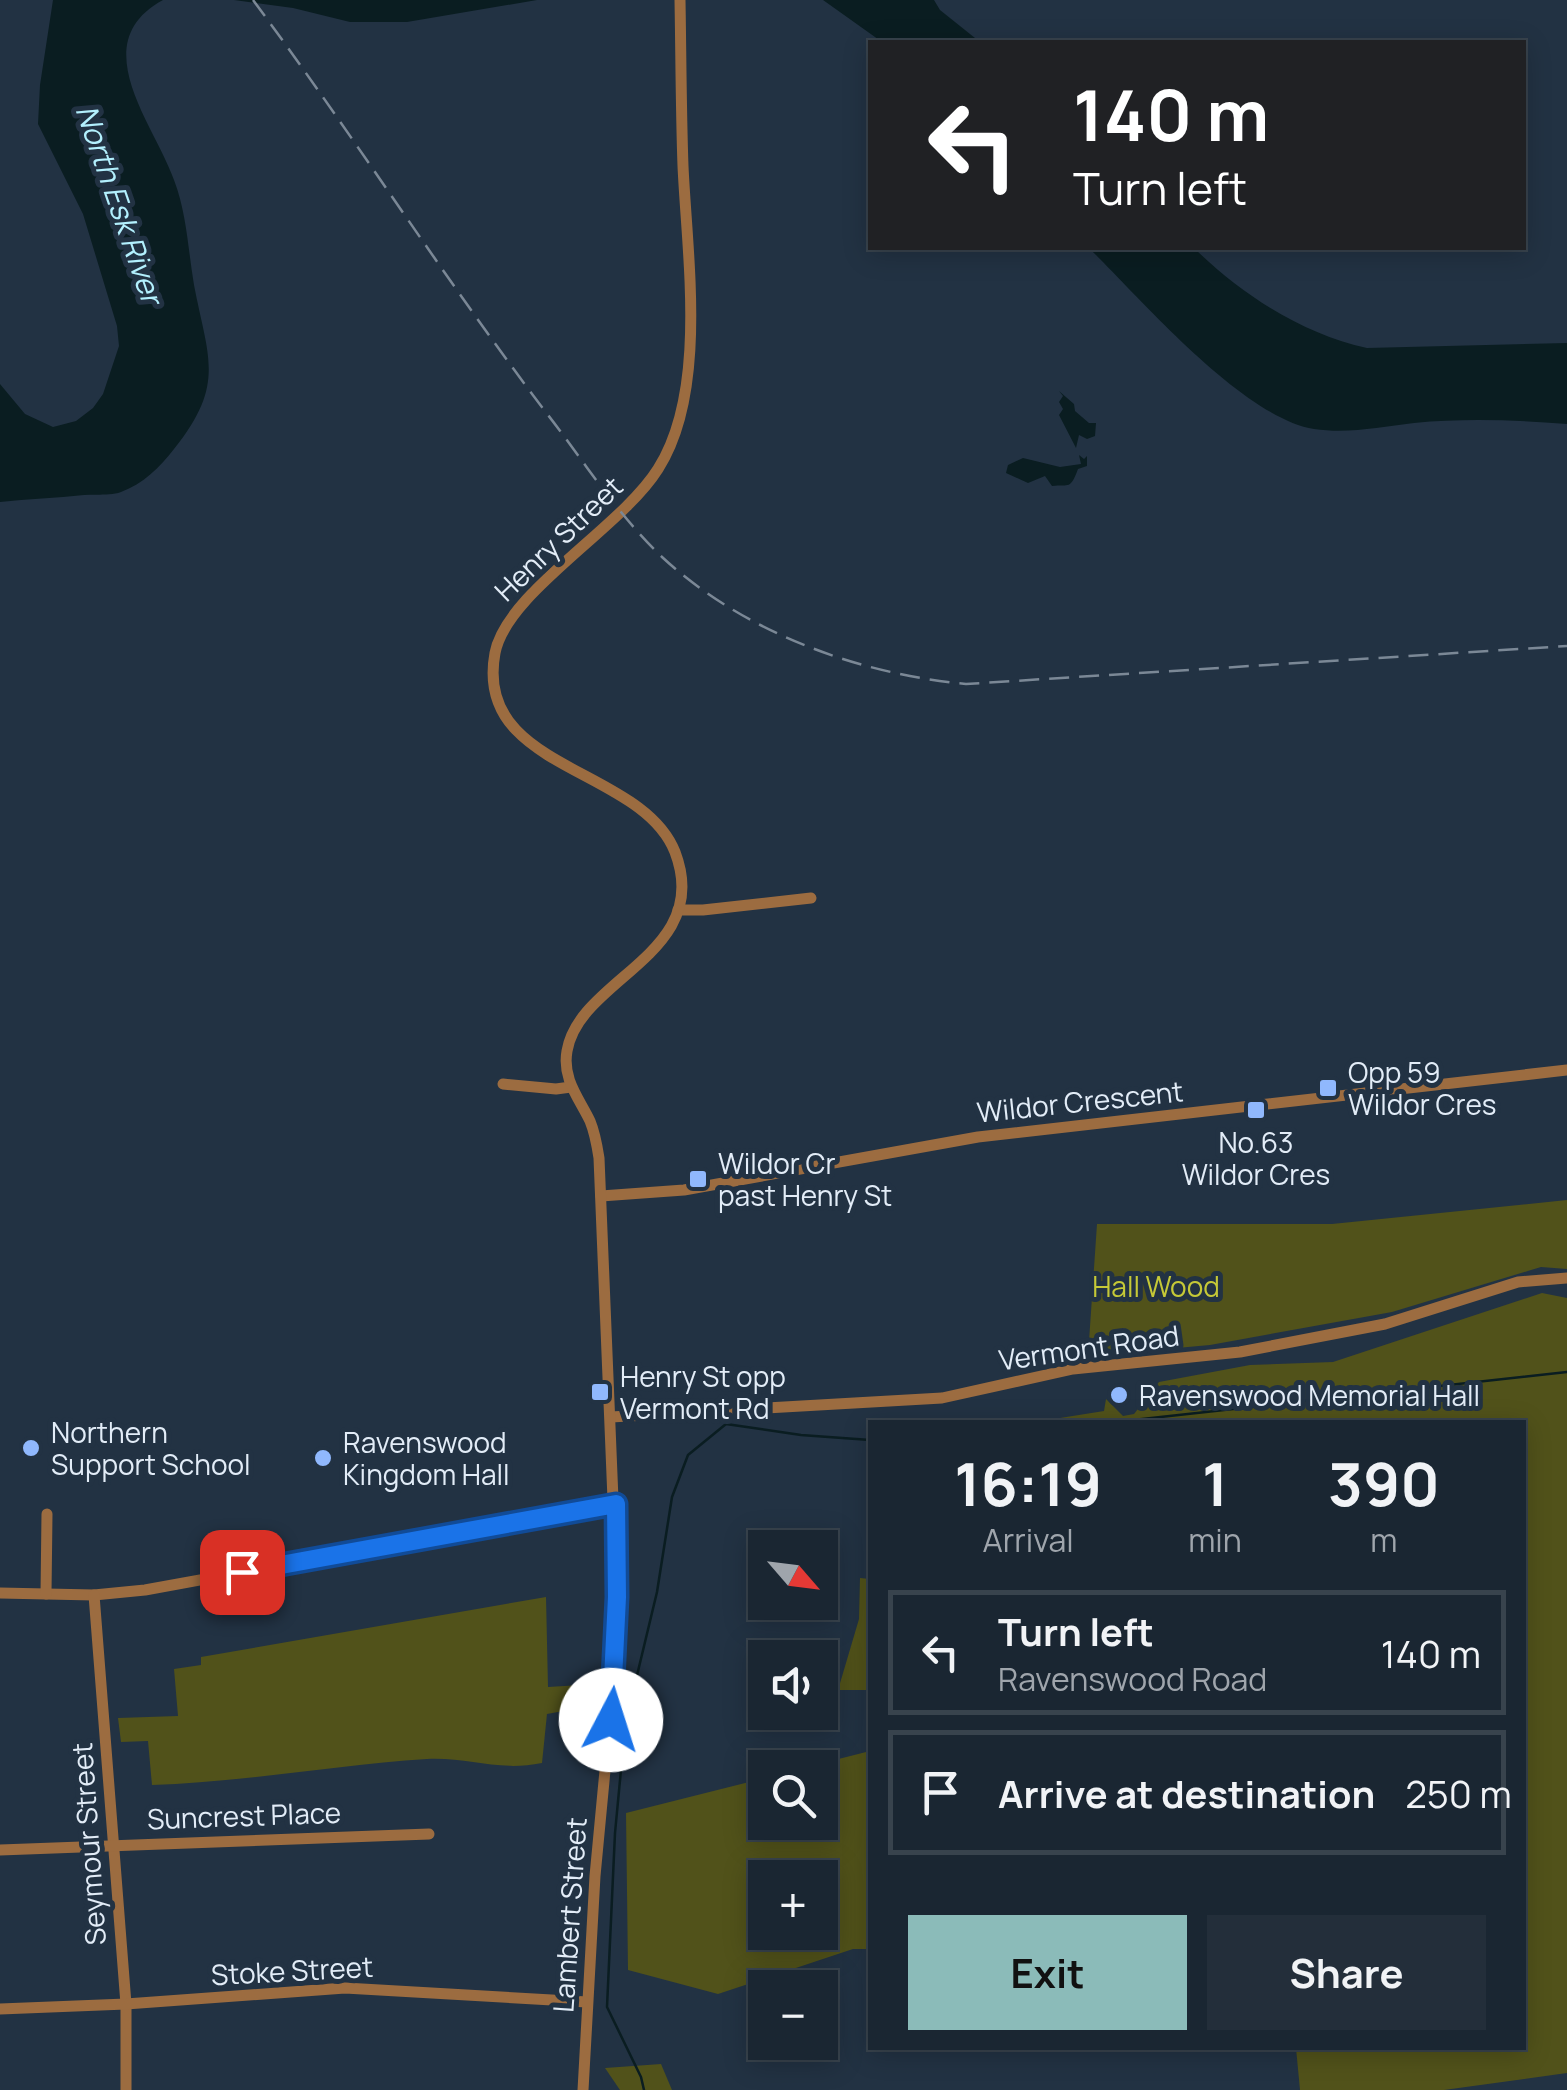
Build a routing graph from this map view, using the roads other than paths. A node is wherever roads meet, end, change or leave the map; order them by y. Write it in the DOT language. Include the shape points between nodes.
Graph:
graph roads {
  1 [pos="680,0"];
  2 [pos="811,898"];
  3 [pos="678,910"];
  4 [pos="1567,1070"];
  5 [pos="503,1084"];
  6 [pos="571,1087"];
  7 [pos="601,1196"];
  8 [pos="1567,1278"];
  9 [pos="611,1417"];
  10 [pos="616,1504"];
  11 [pos="47,1514"];
  12 [pos="0,1593"];
  13 [pos="46,1594"];
  14 [pos="94,1595"];
  15 [pos="429,1834"];
  16 [pos="113,1845"];
  17 [pos="0,1850"];
  18 [pos="587,2002"];
  19 [pos="126,2004"];
  20 [pos="0,2009"];
  21 [pos="126,2090"];
  22 [pos="583,2090"];
  1 -- 3 [label="street, Henry Street" via="690,336 682,413 666,457 643,490 516,612 499,639 493,672 500,704 516,731 659,826 681,876"];
  2 -- 3 [label="street"];
  3 -- 6 [label="street" via="658,943 574,1031 566,1066"];
  4 -- 7 [label="street, Wildor Crescent" via="978,1137 684,1190"];
  5 -- 6 [label="street"];
  6 -- 7 [label="street" via="595,1134"];
  7 -- 9 [label="street"];
  8 -- 9 [label="street, Vermont Road" via="1518,1282 1436,1310 1240,1352 1073,1370 942,1398"];
  9 -- 10 [label="street"];
  10 -- 14 [label="street"];
  10 -- 18 [label="street, Lambert Street" via="615,1666"];
  11 -- 13 [label="street"];
  12 -- 13 [label="street"];
  13 -- 14 [label="street"];
  14 -- 16 [label="street, Seymour Street"];
  15 -- 16 [label="street, Suncrest Place"];
  16 -- 17 [label="street, Suncrest Place"];
  16 -- 19 [label="street, Seymour Street"];
  18 -- 19 [label="street, Stoke Street" via="345,1988"];
  18 -- 22 [label="street, Lambert Street"];
  19 -- 20 [label="street, Stoke Street"];
  19 -- 21 [label="street, Seymour Street"];
}
